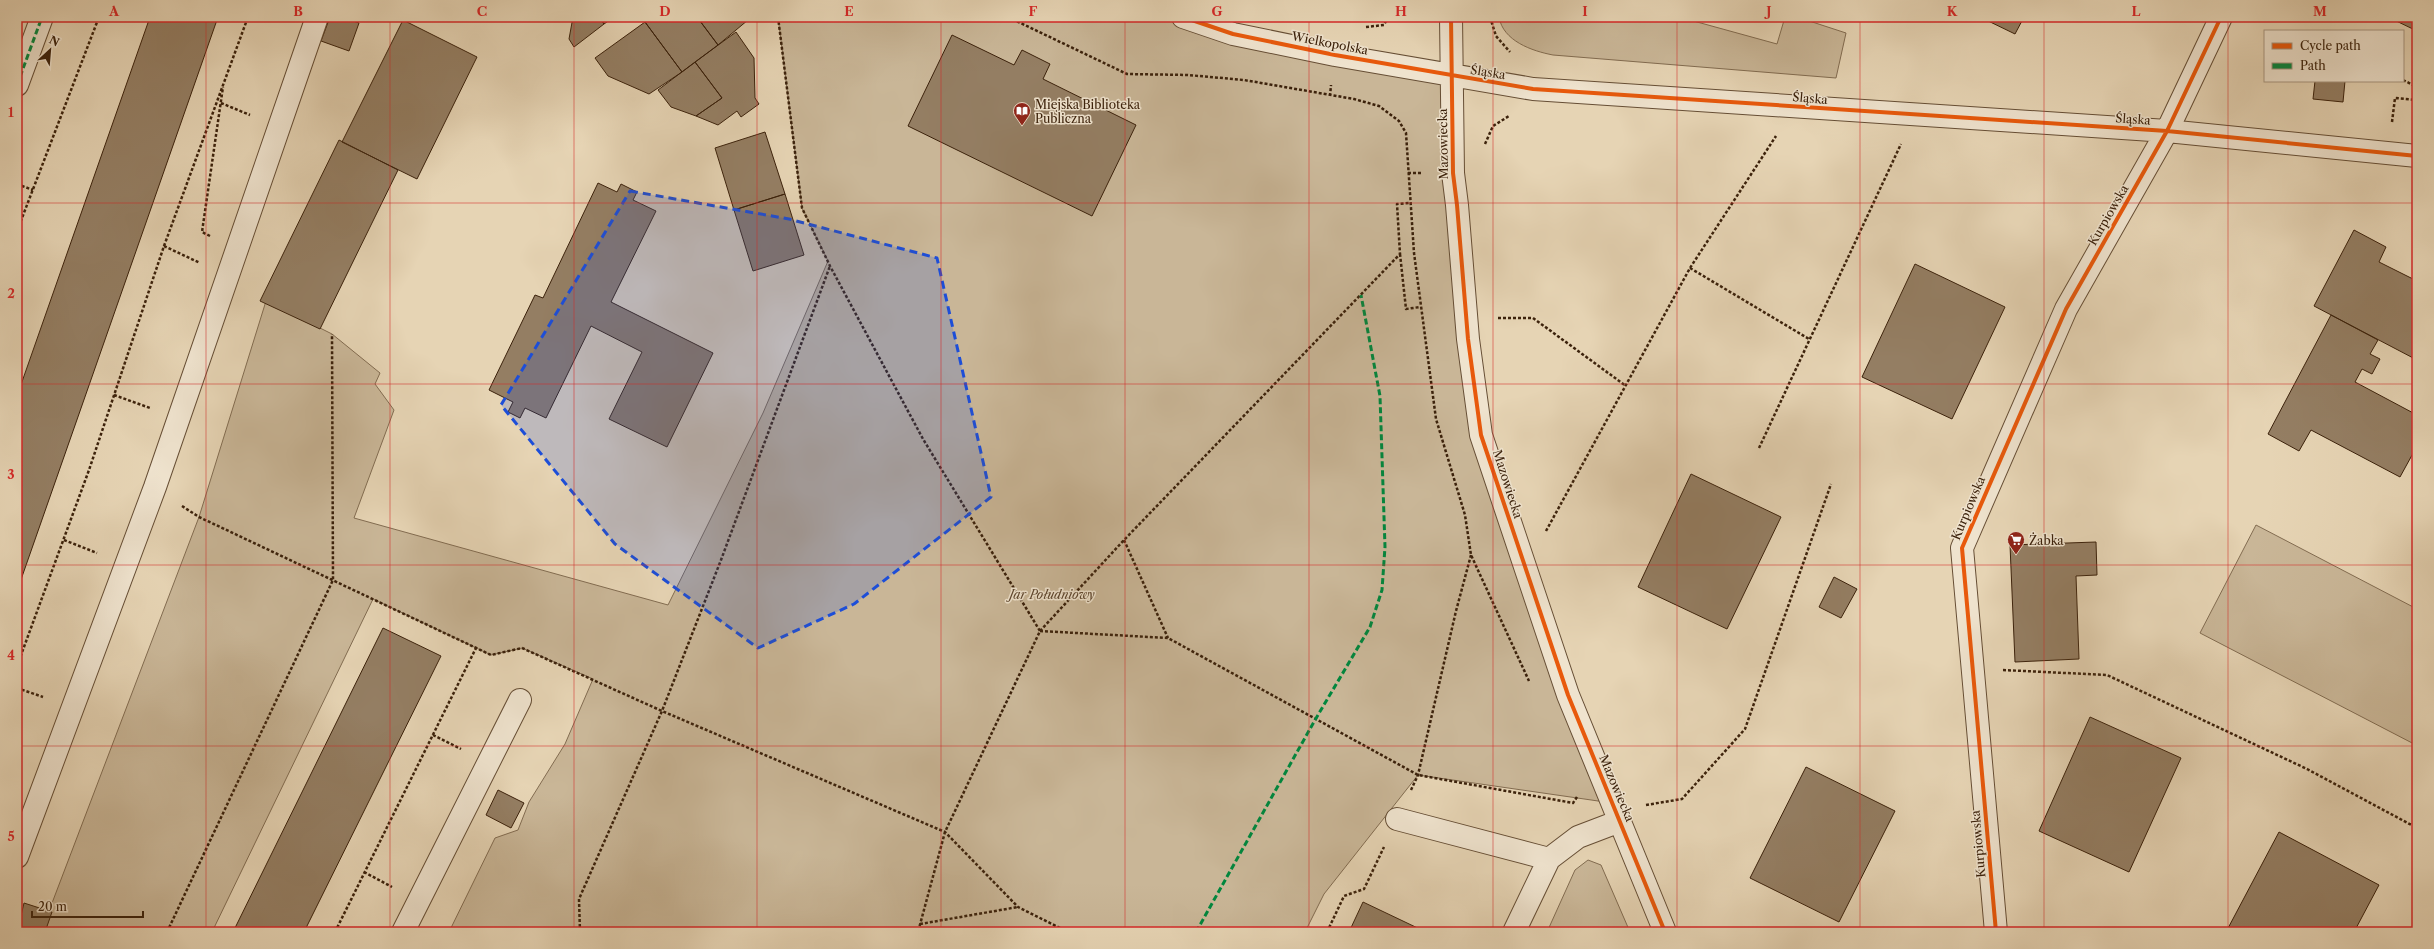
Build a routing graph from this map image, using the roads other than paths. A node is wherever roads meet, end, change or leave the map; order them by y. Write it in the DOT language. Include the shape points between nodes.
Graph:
graph roads {
  1 [pos="42,17"];
  2 [pos="317,17"];
  3 [pos="1183,17"];
  4 [pos="1451,17"];
  5 [pos="2220,17"];
  6 [pos="1452,76"];
  7 [pos="17,85"];
  8 [pos="2167,132"];
  9 [pos="2417,156"];
  10 [pos="520,700"];
  11 [pos="1397,819"];
  12 [pos="1620,820"];
  13 [pos="17,857"];
  14 [pos="1549,859"];
  15 [pos="403,932"];
  16 [pos="1514,932"];
  17 [pos="1665,932"];
  18 [pos="1996,932"];
  1 -- 7 [label="street"];
  2 -- 13 [label="street" via="155,487"];
  3 -- 6 [label="street, Wielkopolska" via="1233,34"];
  4 -- 6 [label="street, Mazowiecka"];
  5 -- 8 [label="street, Śląska"];
  6 -- 8 [label="street, Śląska" via="1533,89"];
  6 -- 12 [label="street, Mazowiecka" via="1452,173 1468,338 1481,435 1568,695"];
  8 -- 9 [label="street, Śląska"];
  8 -- 18 [label="street, Kurpiowska" via="2066,309 1962,548"];
  10 -- 15 [label="street"];
  11 -- 14 [label="street"];
  12 -- 14 [label="street" via="1578,837"];
  12 -- 17 [label="street, Mazowiecka"];
  14 -- 16 [label="street"];
}
